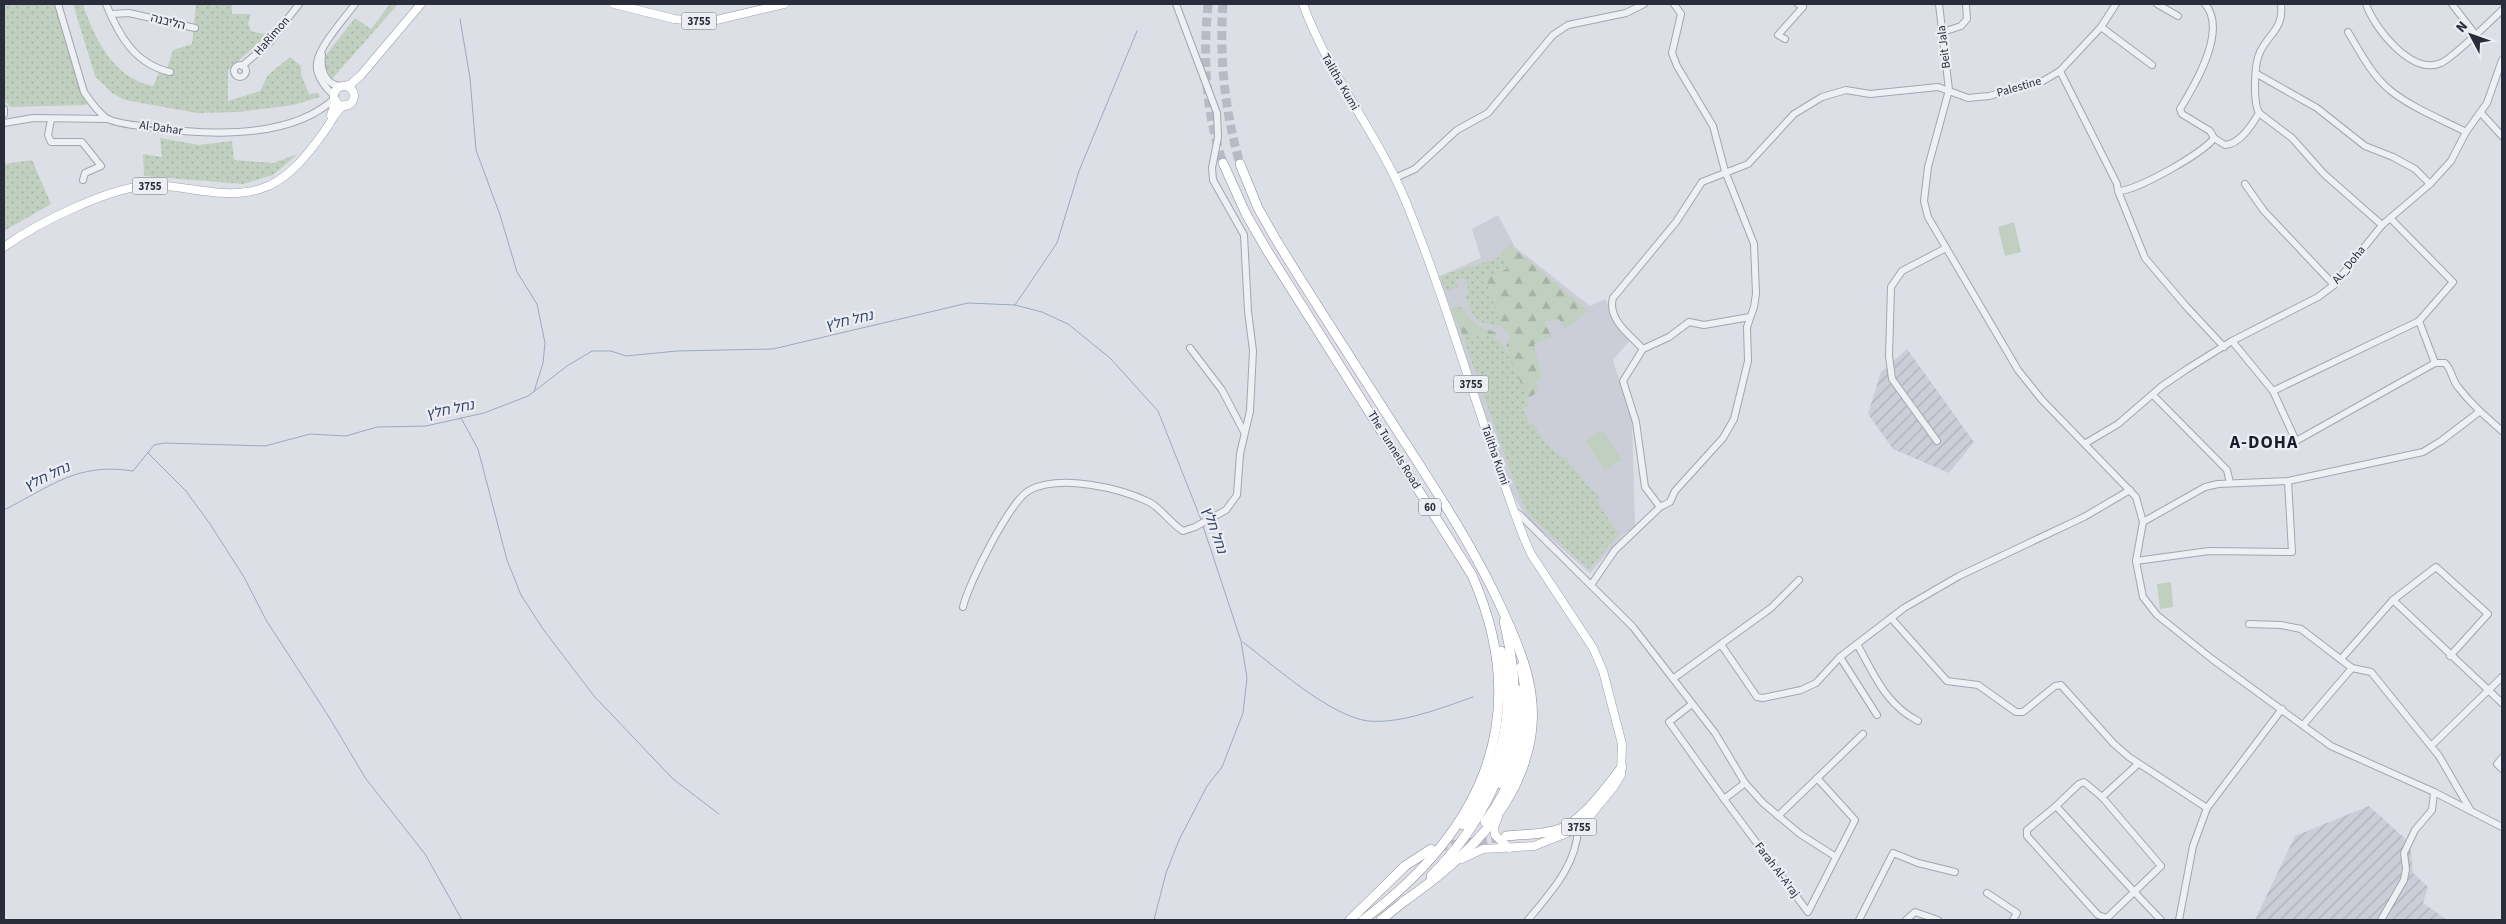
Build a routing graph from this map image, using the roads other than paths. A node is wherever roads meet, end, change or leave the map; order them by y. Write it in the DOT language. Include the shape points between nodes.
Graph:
graph roads {
  1 [pos="58,4"];
  2 [pos="106,4"];
  3 [pos="299,4"];
  4 [pos="355,4"];
  5 [pos="421,4"];
  6 [pos="614,4"];
  7 [pos="784,4"];
  8 [pos="1176,4"];
  9 [pos="1303,4"];
  10 [pos="1644,4"];
  11 [pos="1674,4"];
  12 [pos="1798,4"];
  13 [pos="1939,4"];
  14 [pos="1966,4"];
  15 [pos="2116,4"];
  16 [pos="2157,4"];
  17 [pos="2205,4"];
  18 [pos="2281,4"];
  19 [pos="2366,4"];
  20 [pos="2452,4"];
  21 [pos="2168,6"];
  22 [pos="2502,10"];
  23 [pos="111,14"];
  24 [pos="2178,16"];
  25 [pos="2101,27"];
  26 [pos="195,28"];
  27 [pos="1943,32"];
  28 [pos="2348,32"];
  29 [pos="2475,34"];
  30 [pos="1785,39"];
  31 [pos="324,48"];
  32 [pos="2502,60"];
  33 [pos="242,66"];
  34 [pos="2152,66"];
  35 [pos="2060,71"];
  36 [pos="170,72"];
  37 [pos="2257,74"];
  38 [pos="346,88"];
  39 [pos="1950,90"];
  40 [pos="335,99"];
  41 [pos="345,105"];
  42 [pos="4,109"];
  43 [pos="2259,113"];
  44 [pos="2481,113"];
  45 [pos="4,114"];
  46 [pos="108,119"];
  47 [pos="51,120"];
  48 [pos="4,123"];
  49 [pos="2466,132"];
  50 [pos="2502,136"];
  51 [pos="2214,138"];
  52 [pos="300,160"];
  53 [pos="1224,163"];
  54 [pos="1240,164"];
  55 [pos="1725,171"];
  56 [pos="1395,178"];
  57 [pos="83,180"];
  58 [pos="2245,184"];
  59 [pos="2430,184"];
  60 [pos="2118,191"];
  61 [pos="2390,218"];
  62 [pos="2382,225"];
  63 [pos="4,247"];
  64 [pos="1946,248"];
  65 [pos="2334,285"];
  66 [pos="1750,316"];
  67 [pos="2419,321"];
  68 [pos="2232,341"];
  69 [pos="2224,346"];
  70 [pos="1190,348"];
  71 [pos="1643,349"];
  72 [pos="2435,364"];
  73 [pos="2273,391"];
  74 [pos="2153,395"];
  75 [pos="2479,412"];
  76 [pos="2502,431"];
  77 [pos="1244,432"];
  78 [pos="1936,441"];
  79 [pos="2086,443"];
  80 [pos="2288,481"];
  81 [pos="2230,483"];
  82 [pos="2130,490"];
  83 [pos="1660,507"];
  84 [pos="1514,511"];
  85 [pos="2143,522"];
  86 [pos="2136,560"];
  87 [pos="1799,580"];
  88 [pos="1591,585"];
  89 [pos="2393,600"];
  90 [pos="963,607"];
  91 [pos="1503,611"];
  92 [pos="1891,618"];
  93 [pos="2249,624"];
  94 [pos="1857,644"];
  95 [pos="1722,646"];
  96 [pos="2450,656"];
  97 [pos="1840,657"];
  98 [pos="2341,659"];
  99 [pos="2352,668"];
  100 [pos="2502,677"];
  101 [pos="1674,678"];
  102 [pos="2490,690"];
  103 [pos="2502,703"];
  104 [pos="1692,704"];
  105 [pos="2282,708"];
  106 [pos="1877,715"];
  107 [pos="1918,721"];
  108 [pos="1515,723"];
  109 [pos="2304,724"];
  110 [pos="1863,734"];
  111 [pos="2431,746"];
  112 [pos="2502,758"];
  113 [pos="2138,764"];
  114 [pos="1622,767"];
  115 [pos="2502,769"];
  116 [pos="1817,778"];
  117 [pos="1745,783"];
  118 [pos="2434,792"];
  119 [pos="2102,797"];
  120 [pos="1724,800"];
  121 [pos="2056,806"];
  122 [pos="2207,808"];
  123 [pos="2470,811"];
  124 [pos="1499,814"];
  125 [pos="1778,816"];
  126 [pos="2502,827"];
  127 [pos="1578,828"];
  128 [pos="1506,836"];
  129 [pos="1509,848"];
  130 [pos="1432,849"];
  131 [pos="1836,857"];
  132 [pos="1956,872"];
  133 [pos="1429,884"];
  134 [pos="1987,893"];
  135 [pos="2136,893"];
  136 [pos="1403,902"];
  137 [pos="1350,920"];
  138 [pos="1363,920"];
  139 [pos="1381,920"];
  140 [pos="1528,920"];
  141 [pos="1859,920"];
  142 [pos="1906,920"];
  143 [pos="1938,920"];
  144 [pos="2013,920"];
  145 [pos="2161,920"];
  146 [pos="2179,920"];
  147 [pos="2380,920"];
  1 -- 46 [label="street" via="84,92"];
  2 -- 23 [label="street"];
  3 -- 33 [label="street, HaRimon" via="269,43"];
  4 -- 31 [label="street"];
  5 -- 38 [label="main road, 3755"];
  6 -- 7 [label="main road, 3755" via="674,19 708,22"];
  8 -- 77 [label="street" via="1217,112 1218,137 1212,168 1214,184 1245,240 1253,351 1250,411"];
  9 -- 56 [label="main road, Talitha Kumi / 3755" via="1320,48"];
  10 -- 56 [label="street" via="1626,13 1568,25 1553,35 1488,112 1457,130 1415,169"];
  11 -- 55 [label="street" via="1681,14 1672,53 1712,126"];
  12 -- 30 [label="street" via="1803,7 1778,35"];
  13 -- 27 [label="street, Beit Jala"];
  14 -- 27 [label="street" via="1967,19 1961,26"];
  15 -- 25 [label="street, Palestine"];
  16 -- 21 [label="street"];
  17 -- 51 [label="street" via="2214,28 2209,50 2203,70 2180,109 2182,114 2210,131"];
  18 -- 37 [label="street" via="2278,29 2259,54"];
  19 -- 29 [label="street" via="2388,42 2424,65 2442,63"];
  20 -- 29 [label="street"];
  21 -- 24 [label="street"];
  22 -- 29 [label="street"];
  23 -- 26 [label="street, הליבנה" via="129,13"];
  23 -- 36 [label="street" via="123,41 137,56 158,69"];
  25 -- 34 [label="street"];
  25 -- 35 [label="street, Palestine"];
  27 -- 39 [label="street, Beit Jala"];
  28 -- 49 [label="street" via="2367,64 2390,90 2419,109"];
  31 -- 38 [label="street" via="323,72 330,82"];
  31 -- 40 [label="street" via="317,67 322,81"];
  32 -- 44 [label="street, AL_Doha"];
  35 -- 39 [label="street, Palestine" via="2043,81 1989,96 1968,98"];
  35 -- 60 [label="street"];
  37 -- 43 [label="street" via="2256,107"];
  37 -- 59 [label="street" via="2317,108 2360,143 2393,156 2414,169"];
  38 -- 40 [label="main road, 3755"];
  38 -- 41 [label="main road, 3755" via="354,98"];
  39 -- 55 [label="street, Palestine" via="1922,87 1870,94 1846,90 1822,97 1794,114 1748,164"];
  39 -- 64 [label="street" via="1928,167 1924,201 1928,217"];
  40 -- 41 [label="main road"];
  40 -- 46 [label="street, Al-Dahar" via="310,116 273,127 229,134 178,131"];
  40 -- 52 [label="main road, 3755" via="330,116"];
  41 -- 52 [label="main road, 3755"];
  42 -- 45 [label="street"];
  43 -- 51 [label="street" via="2232,143 2225,145"];
  43 -- 62 [label="street" via="2292,138 2324,174"];
  44 -- 49 [label="street, AL_Doha"];
  44 -- 50 [label="street"];
  46 -- 47 [label="street, Al-Dahar"];
  47 -- 48 [label="street, Al-Dahar" via="33,118"];
  47 -- 57 [label="street" via="48,135 51,142 82,142 101,166 85,173"];
  49 -- 59 [label="street, AL_Doha" via="2451,161"];
  51 -- 60 [label="street" via="2207,146 2153,179 2134,189"];
  52 -- 63 [label="main road, 3755" via="289,172 260,189 216,192 152,185 118,193 46,221"];
  53 -- 108 [label="highway, The Tunnels Road / 60" via="1246,214 1472,575 1506,667"];
  54 -- 91 [label="highway, The Tunnels Road / 60" via="1275,238 1457,525 1491,583"];
  55 -- 66 [label="street" via="1754,244 1756,294"];
  55 -- 71 [label="street, Palestine" via="1698,186 1676,222 1613,298 1611,304 1617,320"];
  56 -- 84 [label="main road, Talitha Kumi / 3755" via="1442,299"];
  58 -- 65 [label="street" via="2264,211"];
  59 -- 61 [label="street, AL_Doha"];
  60 -- 69 [label="street" via="2145,258"];
  61 -- 62 [label="street, AL_Doha"];
  61 -- 67 [label="street" via="2453,282"];
  62 -- 65 [label="street, AL_Doha"];
  64 -- 78 [label="street" via="1902,271 1891,287 1889,356 1892,379"];
  64 -- 79 [label="street" via="2018,370 2042,400"];
  65 -- 68 [label="street, AL_Doha" via="2318,297"];
  66 -- 71 [label="street" via="1704,326 1689,322 1669,337"];
  66 -- 83 [label="street" via="1748,361 1729,430 1675,491 1670,502"];
  67 -- 72 [label="street"];
  67 -- 73 [label="street"];
  68 -- 69 [label="street, AL_Doha"];
  68 -- 73 [label="street"];
  69 -- 74 [label="street, AL_Doha"];
  70 -- 77 [label="street" via="1222,390"];
  71 -- 83 [label="street" via="1624,381 1636,422 1645,487"];
  72 -- 73 [label="street" via="2296,440"];
  72 -- 75 [label="street" via="2445,363 2450,368 2456,385"];
  74 -- 79 [label="street, AL_Doha" via="2118,424"];
  74 -- 81 [label="street" via="2227,470"];
  75 -- 76 [label="street"];
  75 -- 80 [label="street" via="2423,452"];
  77 -- 90 [label="street" via="1234,502 1215,517 1183,531 1148,502 1100,486 1068,482 1033,488 1025,493 985,554"];
  79 -- 82 [label="street"];
  80 -- 81 [label="street"];
  80 -- 86 [label="street" via="2292,552 2209,551"];
  81 -- 85 [label="street" via="2205,487"];
  82 -- 85 [label="street" via="2136,497"];
  82 -- 92 [label="street" via="2084,517 1959,576"];
  83 -- 88 [label="street" via="1615,550"];
  84 -- 88 [label="street"];
  84 -- 114 [label="main road, Talitha Kumi / 3755" via="1531,554 1593,648 1603,671 1622,744"];
  85 -- 86 [label="street"];
  86 -- 105 [label="street" via="2143,598 2158,615 2212,659"];
  87 -- 95 [label="street" via="1771,608"];
  88 -- 101 [label="street" via="1633,627"];
  89 -- 96 [label="street"];
  89 -- 96 [label="street" via="2436,567 2488,614"];
  89 -- 98 [label="street"];
  91 -- 108 [label="highway, 60" via="1514,688"];
  91 -- 108 [label="highway, 60" via="1511,627 1523,677"];
  92 -- 94 [label="street"];
  92 -- 113 [label="street" via="1947,681 1978,685 2016,712 2023,712 2055,686 2061,685 2114,744"];
  93 -- 98 [label="street" via="2271,624 2300,630"];
  94 -- 97 [label="street"];
  94 -- 107 [label="street" via="1883,692 1902,713"];
  95 -- 97 [label="street" via="1753,693 1760,698 1801,690 1816,683"];
  95 -- 101 [label="street"];
  96 -- 102 [label="street"];
  97 -- 106 [label="street"];
  98 -- 99 [label="street"];
  99 -- 109 [label="street"];
  99 -- 111 [label="street" via="2371,672"];
  100 -- 102 [label="street"];
  101 -- 104 [label="street"];
  102 -- 103 [label="street"];
  102 -- 111 [label="street"];
  104 -- 117 [label="street" via="1715,733"];
  104 -- 120 [label="street, Farah Al-A'raj" via="1669,722"];
  105 -- 109 [label="street"];
  105 -- 122 [label="street"];
  108 -- 124 [label="highway, 60" via="1530,743 1514,792"];
  108 -- 133 [label="highway, 60" via="1510,762 1488,809 1479,825"];
  108 -- 136 [label="highway, 60" via="1495,786 1484,807 1455,849"];
  108 -- 138 [label="highway, 60" via="1488,787 1474,811 1420,872"];
  109 -- 118 [label="street" via="2331,746"];
  110 -- 116 [label="street"];
  111 -- 123 [label="street" via="2461,791"];
  112 -- 115 [label="street" via="2497,764"];
  113 -- 119 [label="street"];
  113 -- 122 [label="street"];
  114 -- 127 [label="main road, Talitha Kumi / 3755" via="1613,788"];
  114 -- 128 [label="highway" via="1580,817 1568,825 1554,831"];
  116 -- 125 [label="street"];
  116 -- 131 [label="street, Farah Al-A'raj" via="1855,820"];
  117 -- 120 [label="street"];
  117 -- 125 [label="street"];
  118 -- 123 [label="street"];
  118 -- 147 [label="street" via="2432,810 2415,830 2404,853 2404,880"];
  119 -- 121 [label="street" via="2084,782"];
  119 -- 135 [label="street" via="2161,866"];
  120 -- 131 [label="street, Farah Al-A'raj" via="1808,912"];
  121 -- 135 [label="street"];
  121 -- 135 [label="street" via="2027,830 2028,836 2098,915 2107,918"];
  122 -- 146 [label="street" via="2193,846"];
  123 -- 126 [label="street"];
  124 -- 129 [label="main road" via="1495,835"];
  124 -- 133 [label="highway, 60" via="1466,851"];
  125 -- 131 [label="street"];
  127 -- 129 [label="main road, Talitha Kumi / 3755" via="1534,846"];
  127 -- 140 [label="street" via="1569,865"];
  129 -- 133 [label="main road, 3755" via="1474,852"];
  130 -- 137 [label="highway" via="1405,866"];
  132 -- 141 [label="street" via="1893,853"];
  133 -- 136 [label="highway, 60"];
  134 -- 144 [label="street" via="2016,913"];
  135 -- 145 [label="street"];
  136 -- 139 [label="highway, 60"];
  142 -- 143 [label="street" via="1914,912"];
}
